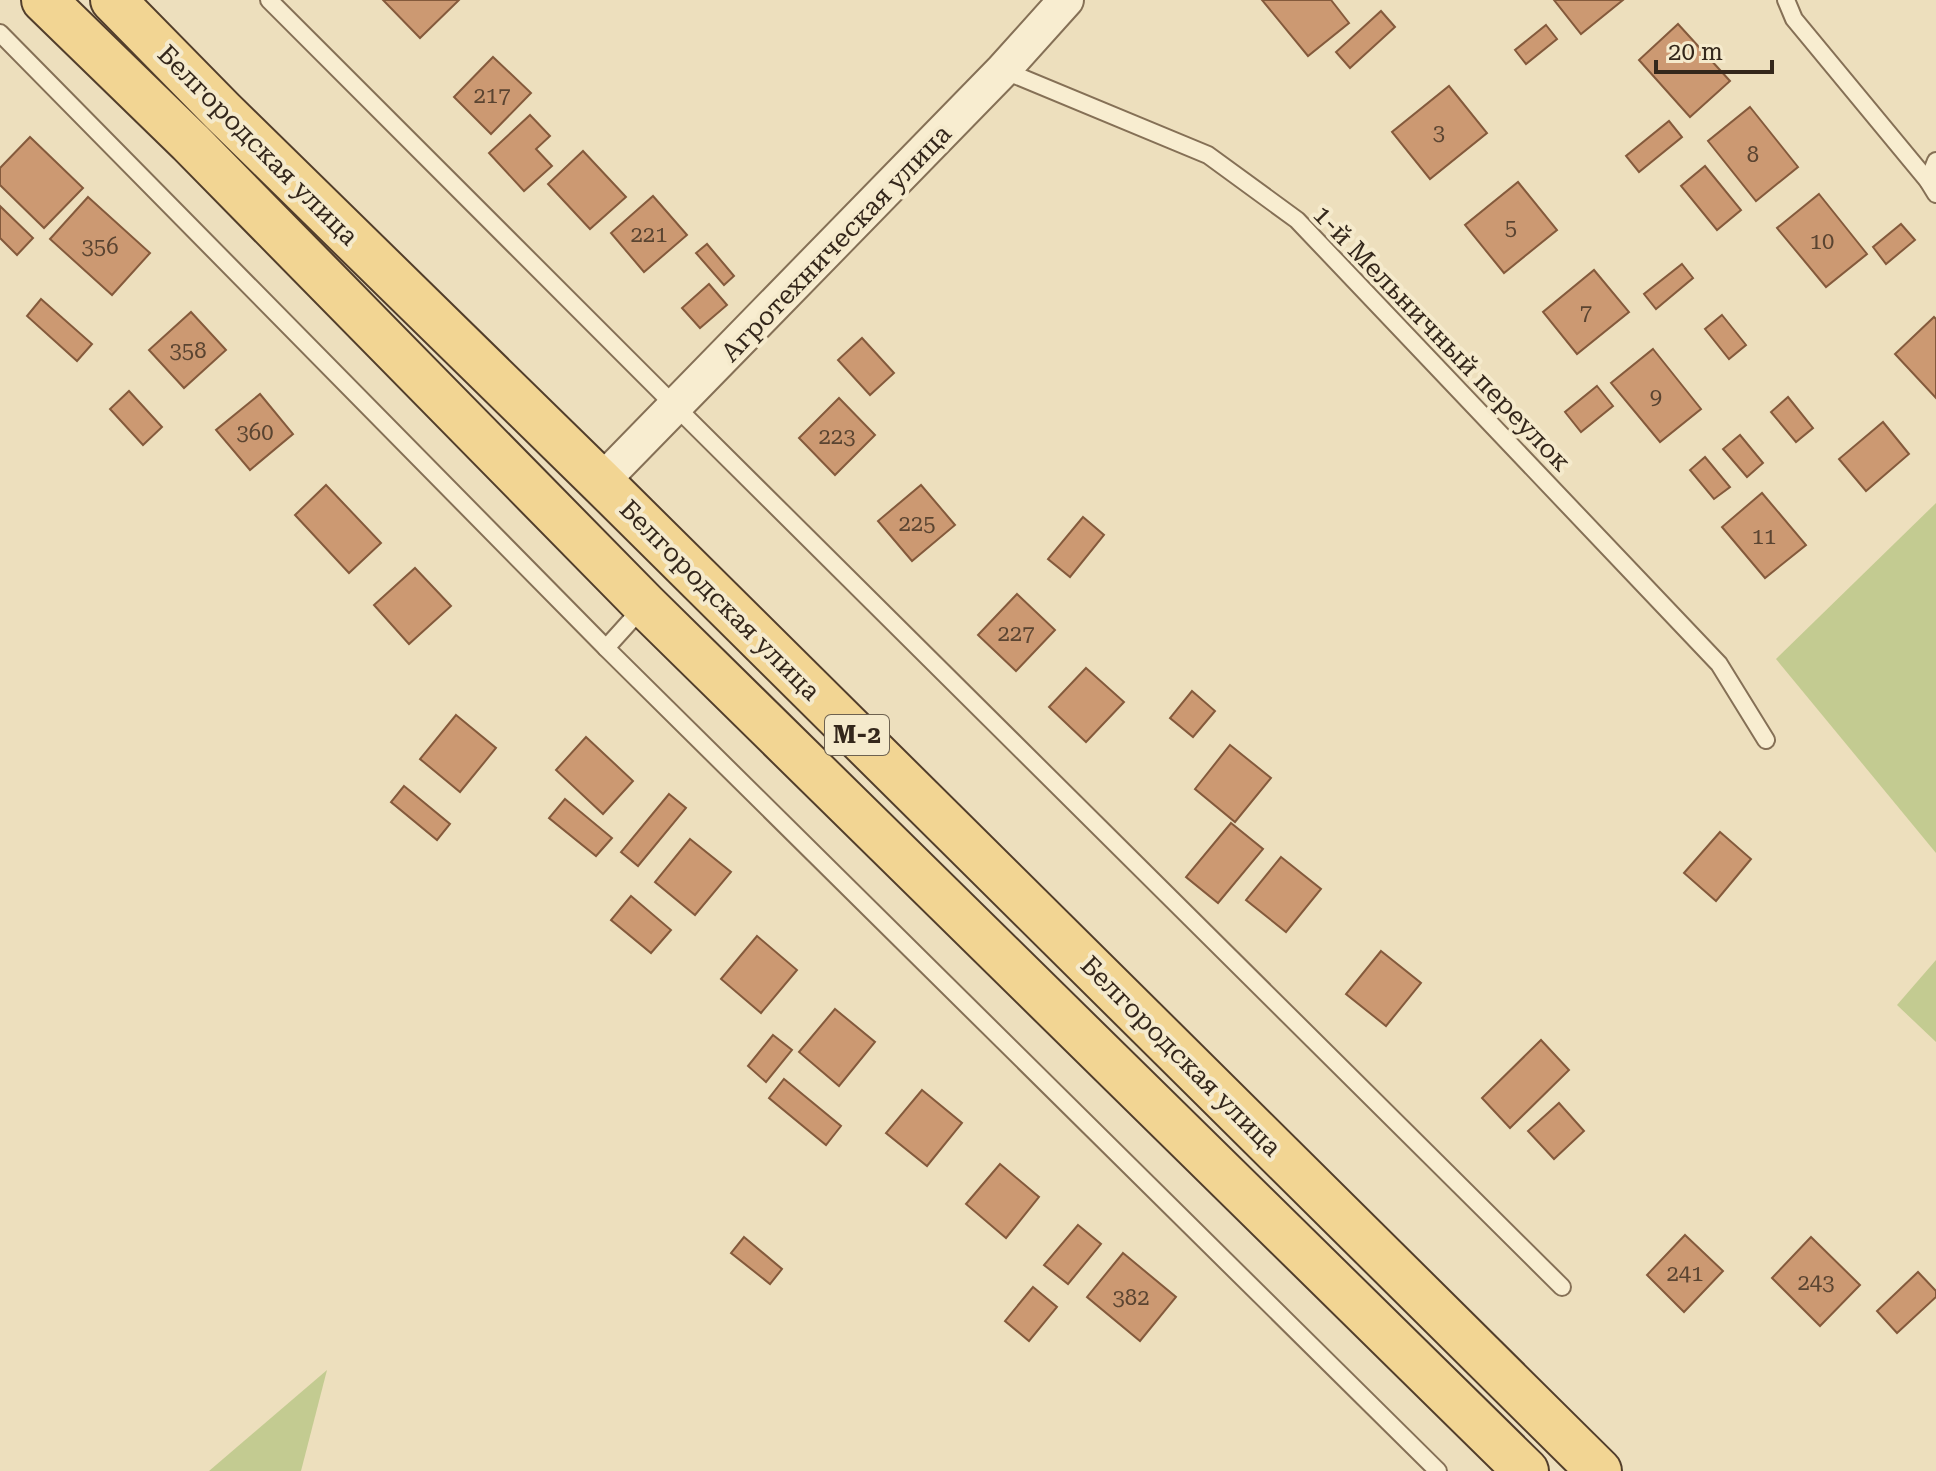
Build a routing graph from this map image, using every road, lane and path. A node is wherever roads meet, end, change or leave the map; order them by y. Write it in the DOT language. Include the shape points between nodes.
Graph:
graph roads {
  1 [pos="44,0"];
  2 [pos="113,0"];
  3 [pos="269,0"];
  4 [pos="1786,0"];
  5 [pos="1053,4"];
  6 [pos="0,33"];
  7 [pos="1003,70"];
  8 [pos="1936,161"];
  9 [pos="1932,187"];
  10 [pos="676,407"];
  11 [pos="601,482"];
  12 [pos="645,605"];
  13 [pos="606,648"];
  14 [pos="1766,740"];
  15 [pos="1562,1287"];
  16 [pos="1438,1471"];
  17 [pos="1526,1471"];
  18 [pos="1599,1471"];
  1 -- 12 [label="main road, Белгородская улица / М-2"];
  2 -- 11 [label="main road, Белгородская улица / М-2"];
  3 -- 10 [label="lane"];
  4 -- 9 [label="lane" via="1794,19"];
  5 -- 7 [label="street, Агротехническая улица"];
  6 -- 13 [label="lane"];
  7 -- 10 [label="street, Агротехническая улица"];
  7 -- 14 [label="lane, 1-й Мельничный переулок" via="1208,155 1297,220 1719,664"];
  8 -- 9 [label="lane"];
  10 -- 11 [label="street, Агротехническая улица"];
  10 -- 15 [label="lane"];
  11 -- 18 [label="main road, Белгородская улица / М-2"];
  12 -- 13 [label="lane"];
  12 -- 17 [label="main road, Белгородская улица / М-2"];
  13 -- 16 [label="lane"];
}
